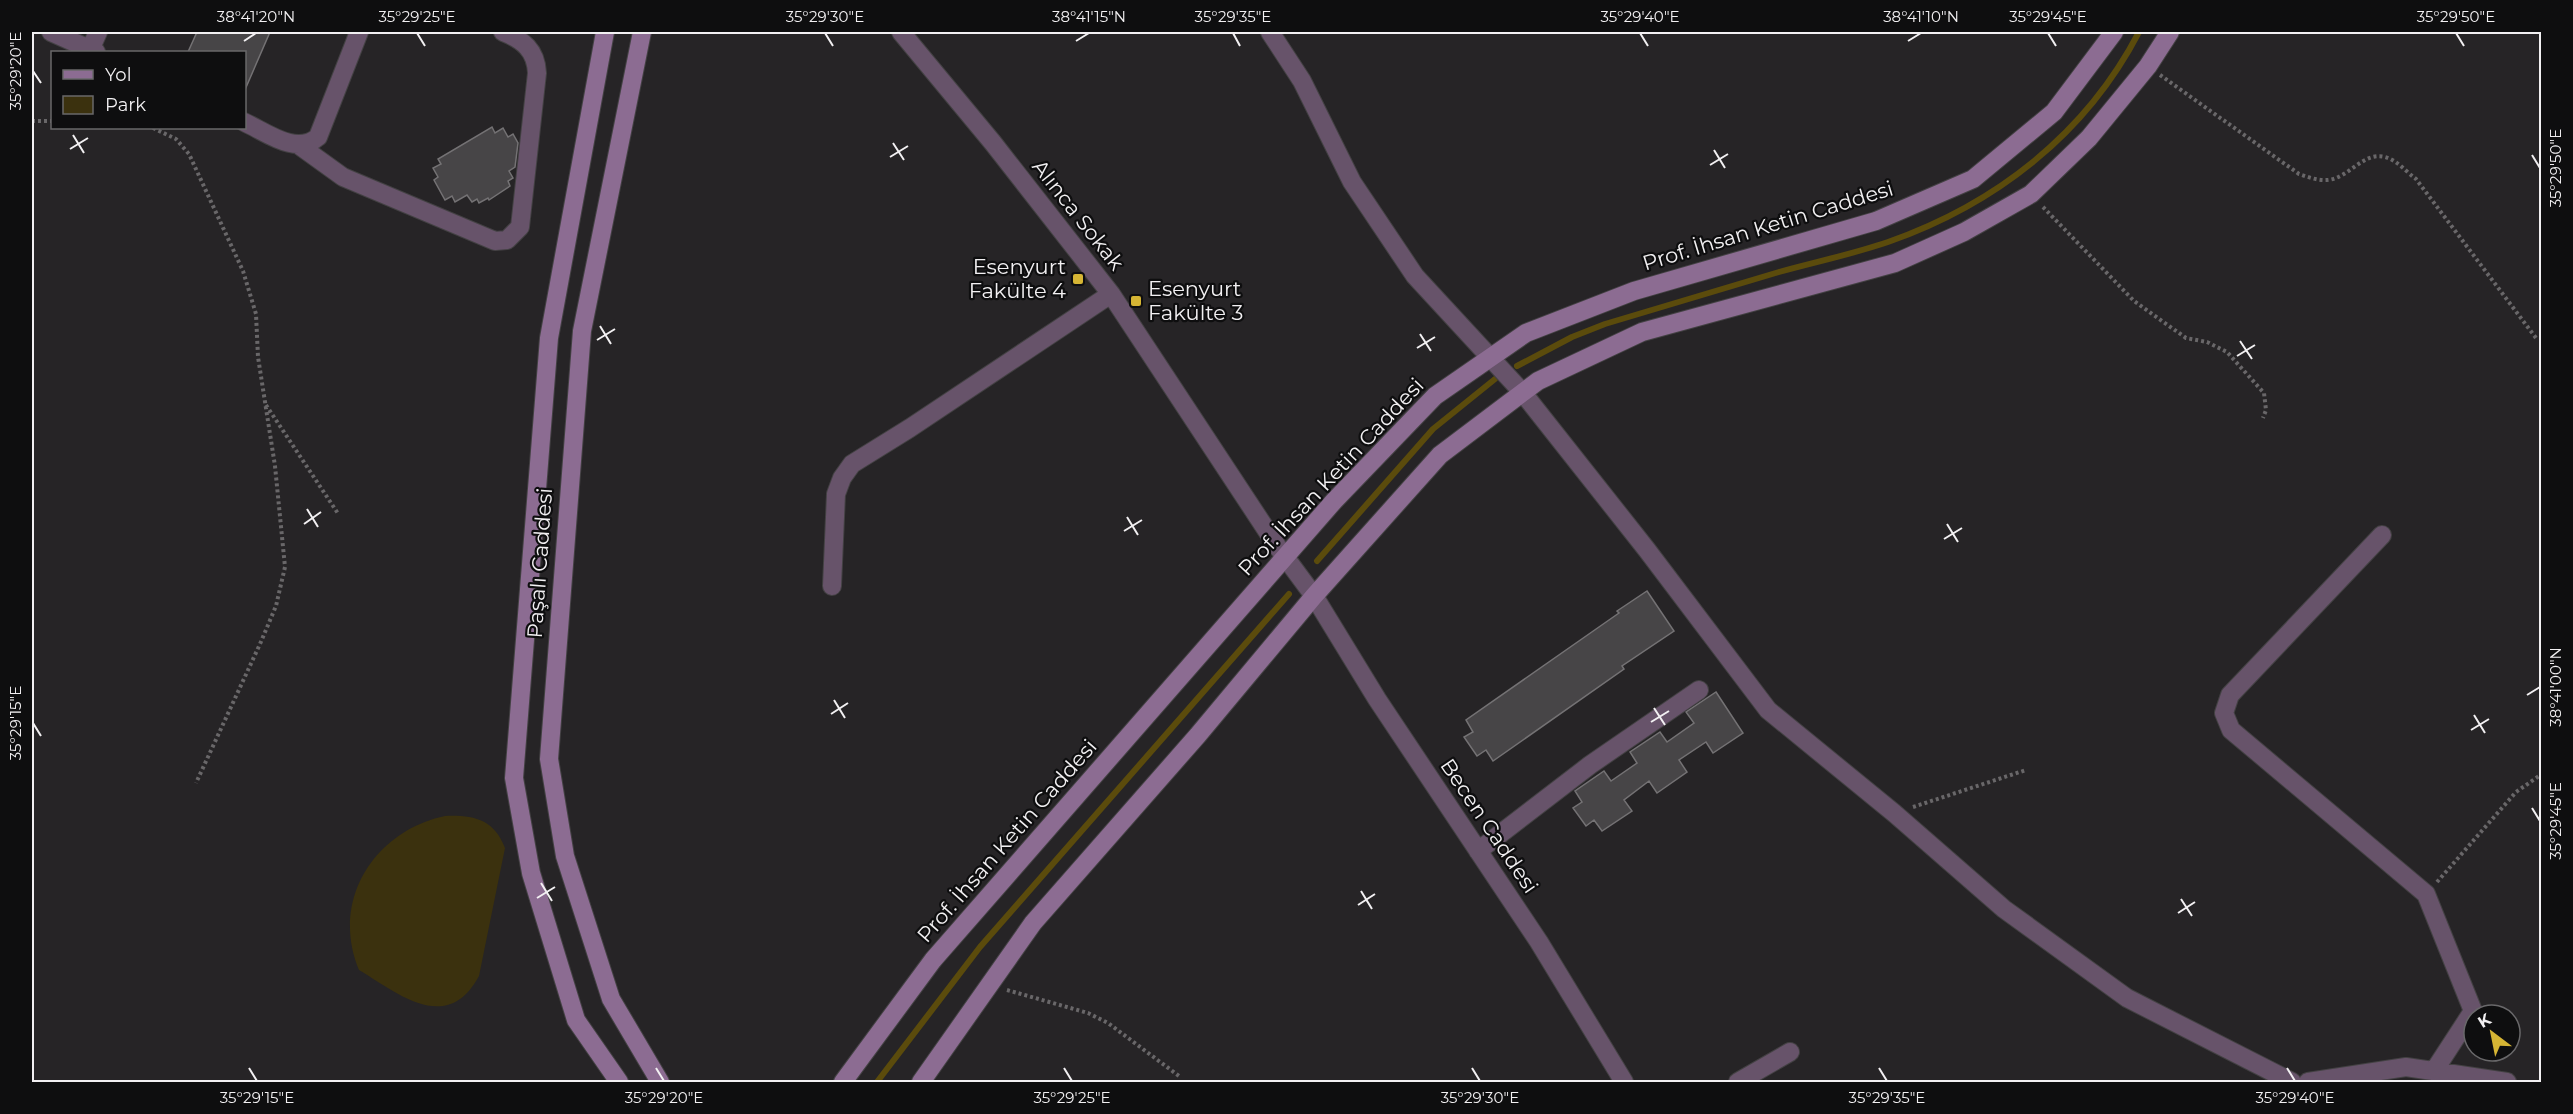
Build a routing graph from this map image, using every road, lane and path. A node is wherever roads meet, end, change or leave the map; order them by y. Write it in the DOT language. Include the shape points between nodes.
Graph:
graph roads {
  1 [pos="51,32"];
  2 [pos="98,32"];
  3 [pos="359,32"];
  4 [pos="503,32"];
  5 [pos="605,32"];
  6 [pos="642,32"];
  7 [pos="901,32"];
  8 [pos="1270,32"];
  9 [pos="2114,32"];
  10 [pos="2170,32"];
  11 [pos="93,51"];
  12 [pos="2148,66"];
  13 [pos="32,121"];
  14 [pos="51,121"];
  15 [pos="246,123"];
  16 [pos="155,129"];
  17 [pos="300,146"];
  18 [pos="2031,194"];
  19 [pos="1111,294"];
  20 [pos="2536,338"];
  21 [pos="1491,358"];
  22 [pos="1523,393"];
  23 [pos="264,402"];
  24 [pos="2263,418"];
  25 [pos="339,515"];
  26 [pos="2382,535"];
  27 [pos="1285,557"];
  28 [pos="832,586"];
  29 [pos="1314,596"];
  30 [pos="1699,690"];
  31 [pos="2026,770"];
  32 [pos="2541,774"];
  33 [pos="196,783"];
  34 [pos="1894,813"];
  35 [pos="1478,851"];
  36 [pos="2426,894"];
  37 [pos="990,984"];
  38 [pos="1791,1052"];
  39 [pos="2434,1071"];
  40 [pos="1179,1076"];
  41 [pos="619,1083"];
  42 [pos="660,1083"];
  43 [pos="843,1083"];
  44 [pos="921,1083"];
  45 [pos="1624,1083"];
  46 [pos="1738,1083"];
  47 [pos="2292,1083"];
  48 [pos="2308,1083"];
  49 [pos="2507,1083"];
  1 -- 11 [label="street"];
  2 -- 11 [label="street"];
  3 -- 17 [label="street" via="318,137"];
  4 -- 17 [label="street" via="525,43 537,62 520,227 512,237 495,241 343,177"];
  5 -- 41 [label="street, Paşalı Caddesi" via="549,338 514,778 531,873 576,1020"];
  6 -- 42 [label="street, Paşalı Caddesi" via="582,331 549,759 565,856 611,999"];
  7 -- 19 [label="street, Alınca Sokak"];
  8 -- 21 [label="street" via="1302,81 1352,182 1415,276"];
  9 -- 21 [label="street, Prof. İhsan Ketin Caddesi" via="2054,112 1973,179 1876,221 1634,291 1526,333"];
  10 -- 12 [label="street"];
  12 -- 18 [label="street" via="2089,138"];
  12 -- 20 [label="path" via="2299,174 2325,180 2369,157 2393,160 2416,180"];
  13 -- 14 [label="path"];
  15 -- 17 [label="street"];
  16 -- 23 [label="path" via="176,140 189,154 243,271 256,314"];
  18 -- 22 [label="street" via="1964,232 1895,263 1642,332 1538,381"];
  18 -- 24 [label="path" via="2134,301 2186,338 2228,352 2264,393"];
  19 -- 27 [label="street, Alınca Sokak"];
  19 -- 28 [label="street" via="852,464 836,494"];
  21 -- 22 [label="street"];
  21 -- 27 [label="street, Prof. İhsan Ketin Caddesi" via="1435,396"];
  22 -- 29 [label="street" via="1440,455"];
  22 -- 34 [label="street" via="1768,710"];
  23 -- 25 [label="path"];
  23 -- 33 [label="path" via="285,567 276,606"];
  26 -- 36 [label="street" via="2230,695 2224,713 2232,730"];
  27 -- 29 [label="street, Alınca Sokak"];
  27 -- 43 [label="street, Prof. İhsan Ketin Caddesi" via="933,960"];
  29 -- 35 [label="street, Becen Caddesi"];
  29 -- 37 [label="street" via="1033,923"];
  30 -- 35 [label="street" via="1590,765"];
  31 -- 34 [label="path"];
  32 -- 36 [label="path" via="2516,792"];
  34 -- 47 [label="street" via="2004,909 2127,998"];
  35 -- 45 [label="street, Becen Caddesi" via="1539,942"];
  36 -- 39 [label="street" via="2473,1011"];
  37 -- 40 [label="path" via="1088,1013 1108,1023"];
  37 -- 44 [label="street"];
  38 -- 46 [label="street"];
  39 -- 48 [label="street" via="2406,1067"];
  39 -- 49 [label="street"];
}
